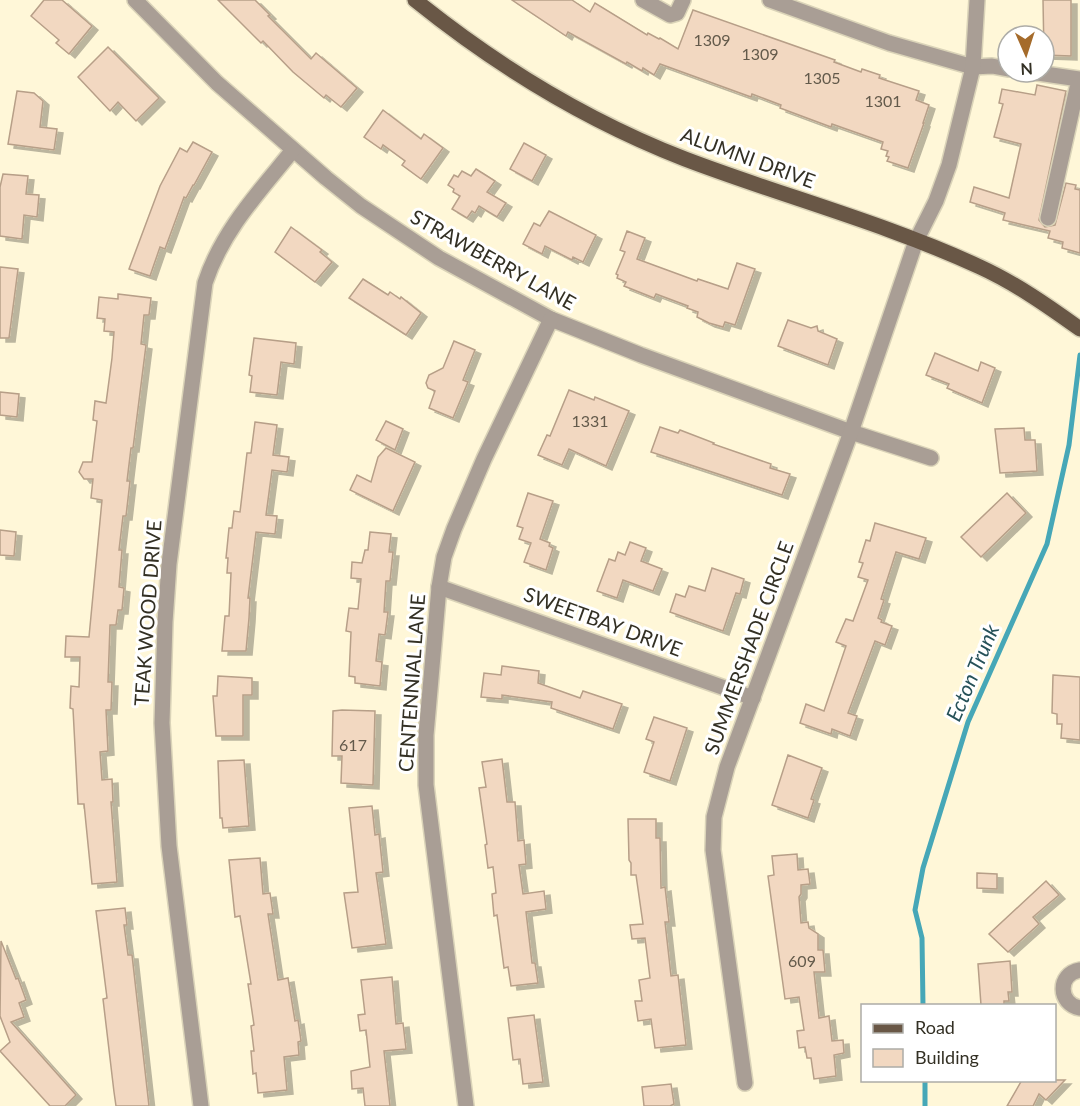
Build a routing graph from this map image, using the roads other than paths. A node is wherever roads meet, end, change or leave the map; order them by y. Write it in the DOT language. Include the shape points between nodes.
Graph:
graph roads {
  1 [pos="135,0"];
  2 [pos="416,0"];
  3 [pos="643,0"];
  4 [pos="683,0"];
  5 [pos="770,0"];
  6 [pos="977,0"];
  7 [pos="973,67"];
  8 [pos="996,67"];
  9 [pos="1056,74"];
  10 [pos="1079,76"];
  11 [pos="293,150"];
  12 [pos="1048,218"];
  13 [pos="916,241"];
  14 [pos="551,319"];
  15 [pos="1080,329"];
  16 [pos="851,432"];
  17 [pos="931,458"];
  18 [pos="439,587"];
  19 [pos="753,698"];
  20 [pos="1080,970"];
  21 [pos="1080,1008"];
  22 [pos="745,1083"];
  23 [pos="201,1106"];
  24 [pos="466,1106"];
  1 -- 11 [label="street, STRAWBERRY LANE" via="217,83"];
  2 -- 13 [label="main road, ALUMNI DRIVE" via="502,64 597,120 684,159"];
  3 -- 4 [label="street" via="670,15 677,13"];
  5 -- 7 [label="street" via="889,43"];
  6 -- 7 [label="street, SUMMERSHADE CIRCLE"];
  7 -- 8 [label="street"];
  7 -- 13 [label="street, SUMMERSHADE CIRCLE" via="949,165"];
  9 -- 10 [label="street"];
  10 -- 12 [label="street"];
  11 -- 14 [label="street, STRAWBERRY LANE" via="401,234"];
  11 -- 23 [label="street, TEAK WOOD DRIVE" via="231,226 205,283 170,564 162,723 166,807"];
  13 -- 15 [label="main road, ALUMNI DRIVE" via="1002,278"];
  13 -- 16 [label="street, SUMMERSHADE CIRCLE"];
  14 -- 16 [label="street, STRAWBERRY LANE"];
  14 -- 18 [label="street, CENTENNIAL LANE" via="454,529"];
  16 -- 17 [label="street, STRAWBERRY LANE"];
  16 -- 19 [label="street, SUMMERSHADE CIRCLE"];
  18 -- 19 [label="street, SWEETBAY DRIVE"];
  18 -- 24 [label="street, CENTENNIAL LANE" via="426,735 426,785"];
  19 -- 22 [label="street, SUMMERSHADE CIRCLE" via="719,793 713,829"];
  20 -- 21 [label="street" via="1070,974 1062,992 1067,1002"];
}
